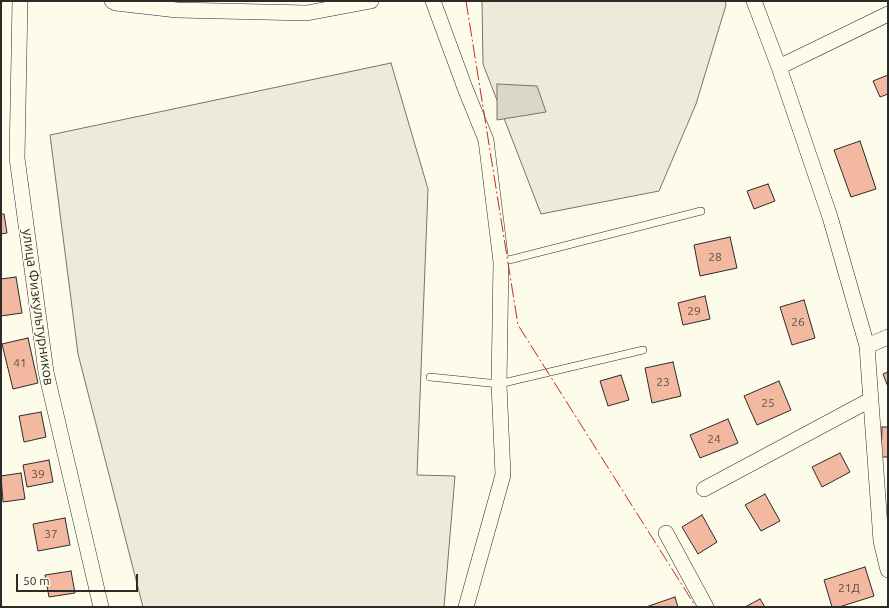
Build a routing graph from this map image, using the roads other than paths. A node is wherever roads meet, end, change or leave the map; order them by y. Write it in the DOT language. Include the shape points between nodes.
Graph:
graph roads {
  1 [pos="20,1"];
  2 [pos="112,1"];
  3 [pos="371,1"];
  4 [pos="433,1"];
  5 [pos="754,1"];
  6 [pos="888,14"];
  7 [pos="779,67"];
  8 [pos="701,211"];
  9 [pos="500,262"];
  10 [pos="888,337"];
  11 [pos="867,346"];
  12 [pos="643,350"];
  13 [pos="430,377"];
  14 [pos="499,384"];
  15 [pos="870,400"];
  16 [pos="704,488"];
  17 [pos="666,533"];
  18 [pos="888,570"];
  19 [pos="101,607"];
  20 [pos="466,607"];
  21 [pos="706,607"];
  1 -- 19 [label="street, улица Физкультурников" via="18,166 46,372"];
  2 -- 3 [label="street" via="177,10 307,13"];
  4 -- 9 [label="street" via="464,88 486,140"];
  5 -- 7 [label="street"];
  6 -- 7 [label="street"];
  7 -- 11 [label="street" via="830,217"];
  8 -- 9 [label="lane"];
  9 -- 14 [label="street"];
  10 -- 11 [label="street"];
  11 -- 15 [label="street"];
  12 -- 14 [label="lane"];
  13 -- 14 [label="lane"];
  14 -- 20 [label="street" via="503,475"];
  15 -- 16 [label="street"];
  15 -- 18 [label="street" via="881,541"];
  17 -- 21 [label="street"];
}
